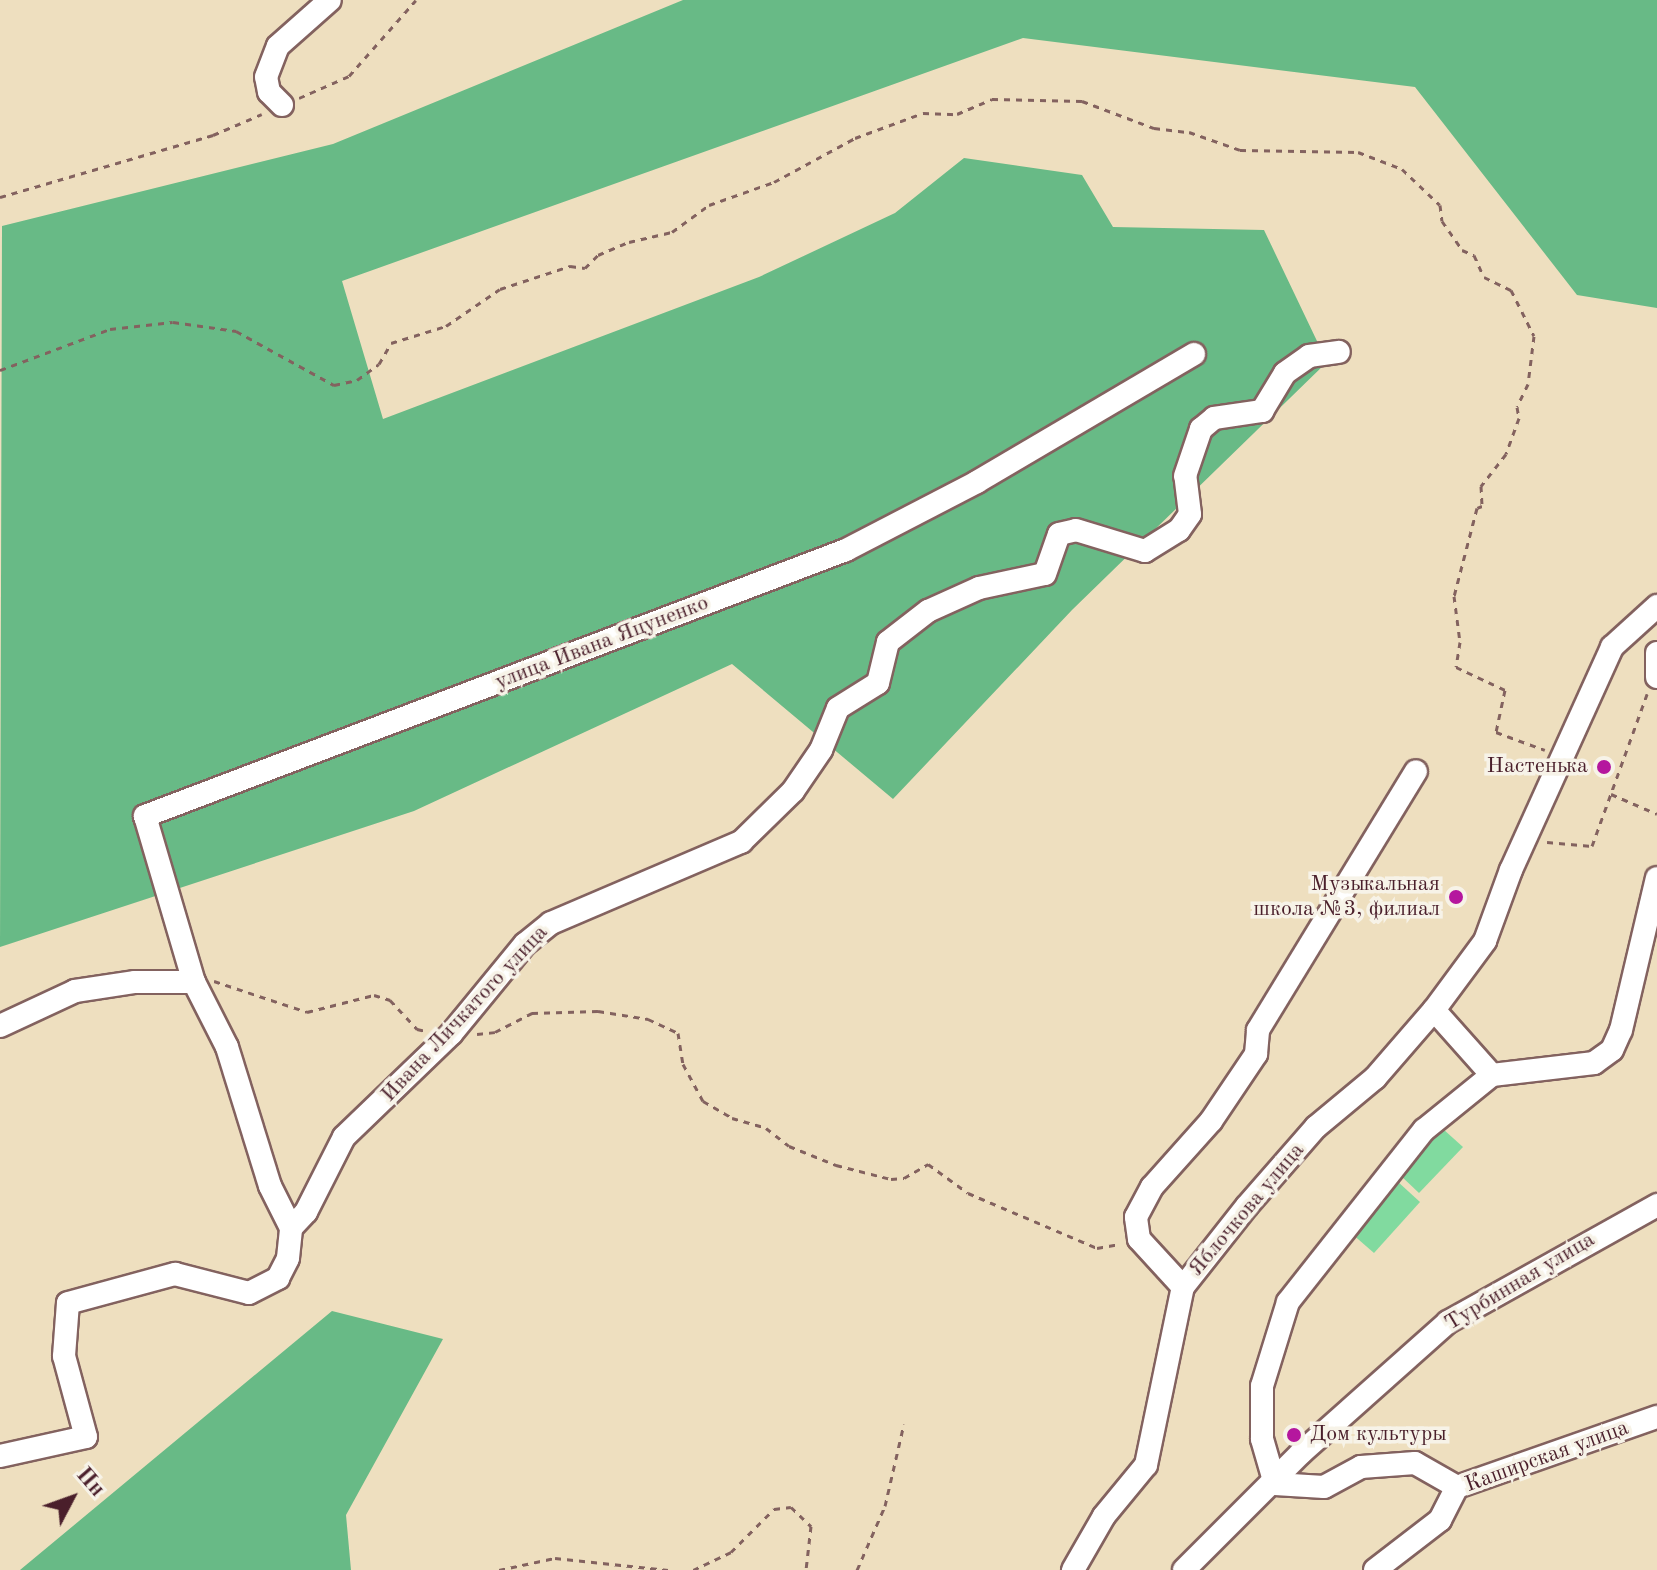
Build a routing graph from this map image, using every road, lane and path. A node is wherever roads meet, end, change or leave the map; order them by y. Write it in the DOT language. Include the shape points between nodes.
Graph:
graph roads {
  1 [pos="330,0"];
  2 [pos="416,0"];
  3 [pos="282,105"];
  4 [pos="0,197"];
  5 [pos="1339,352"];
  6 [pos="1194,354"];
  7 [pos="0,370"];
  8 [pos="1657,606"];
  9 [pos="1656,668"];
  10 [pos="1562,757"];
  11 [pos="1416,771"];
  12 [pos="1611,794"];
  13 [pos="1657,814"];
  14 [pos="1550,840"];
  15 [pos="1657,878"];
  16 [pos="194,982"];
  17 [pos="1434,1010"];
  18 [pos="0,1026"];
  19 [pos="452,1031"];
  20 [pos="1492,1075"];
  21 [pos="1657,1205"];
  22 [pos="291,1228"];
  23 [pos="1139,1239"];
  24 [pos="1183,1287"];
  25 [pos="1657,1417"];
  26 [pos="904,1424"];
  27 [pos="0,1456"];
  28 [pos="1275,1484"];
  29 [pos="1457,1487"];
  30 [pos="499,1570"];
  31 [pos="668,1570"];
  32 [pos="693,1570"];
  33 [pos="806,1570"];
  34 [pos="857,1570"];
  35 [pos="1073,1570"];
  36 [pos="1184,1570"];
  37 [pos="1375,1570"];
  1 -- 3 [label="street" via="278,46 266,77 269,92"];
  2 -- 3 [label="path" via="349,76"];
  3 -- 4 [label="path" via="213,135"];
  5 -- 19 [label="street, Ивана Личкатого улица" via="1309,356 1285,373 1262,411 1214,418 1201,429 1185,476 1190,514 1179,530 1145,551 1076,530 1059,534 1045,574 979,588 928,611 888,642 878,683 838,708 821,750 793,791 741,842 551,923 525,944"];
  6 -- 16 [label="street, улица Ивана Яцуненко" via="977,482 846,550 145,816"];
  7 -- 10 [label="path" via="110,329 173,322 236,331 334,385 357,380 379,364 391,343 446,326 500,289 570,266 585,268 598,255 629,242 672,232 709,205 774,182 855,138 923,113 957,114 992,99 1082,101 1154,128 1189,132 1240,150 1358,152 1402,169 1440,205 1442,221 1462,250 1474,255 1484,277 1511,290 1529,321 1533,364 1517,407 1519,418 1506,454 1481,486 1482,506 1454,596 1460,642 1456,667 1505,690 1496,732"];
  8 -- 10 [label="street, Яблочкова улица" via="1612,647"];
  9 -- 12 [label="path"];
  10 -- 17 [label="street, Яблочкова улица" via="1485,941"];
  11 -- 23 [label="street" via="1258,1030 1256,1054 1211,1121 1152,1187 1136,1217"];
  12 -- 13 [label="path"];
  12 -- 14 [label="path" via="1592,846"];
  15 -- 20 [label="street" via="1612,1050 1594,1063"];
  16 -- 18 [label="street" via="135,982 75,991"];
  16 -- 19 [label="path" via="225,982 307,1012 374,995 390,1000 417,1029"];
  16 -- 22 [label="street" via="227,1047 270,1186"];
  17 -- 20 [label="street"];
  17 -- 24 [label="street, Яблочкова улица" via="1375,1078 1316,1127"];
  19 -- 22 [label="street, Ивана Личкатого улица" via="344,1137 306,1212"];
  19 -- 23 [label="path" via="495,1032 532,1013 598,1011 648,1019 678,1033 683,1064 703,1101 732,1118 766,1128 812,1157 891,1179 928,1164 968,1193 1097,1248"];
  20 -- 28 [label="street" via="1424,1130 1288,1302 1262,1386 1262,1439"];
  21 -- 28 [label="street, Турбинная улица" via="1448,1322 1301,1453"];
  22 -- 27 [label="street" via="288,1258 278,1278 249,1293 175,1274 68,1303 64,1356 86,1437"];
  23 -- 24 [label="street"];
  24 -- 35 [label="street, Яблочкова улица" via="1146,1465 1104,1516"];
  25 -- 29 [label="street, Каширская улица"];
  26 -- 34 [label="path" via="885,1506"];
  28 -- 29 [label="street" via="1324,1487 1361,1467 1415,1463"];
  28 -- 36 [label="street, Турбинная улица"];
  29 -- 37 [label="street, Каширская улица" via="1440,1520"];
  30 -- 31 [label="path" via="555,1558"];
  32 -- 33 [label="path" via="731,1552 774,1509 791,1507 811,1526"];
}
